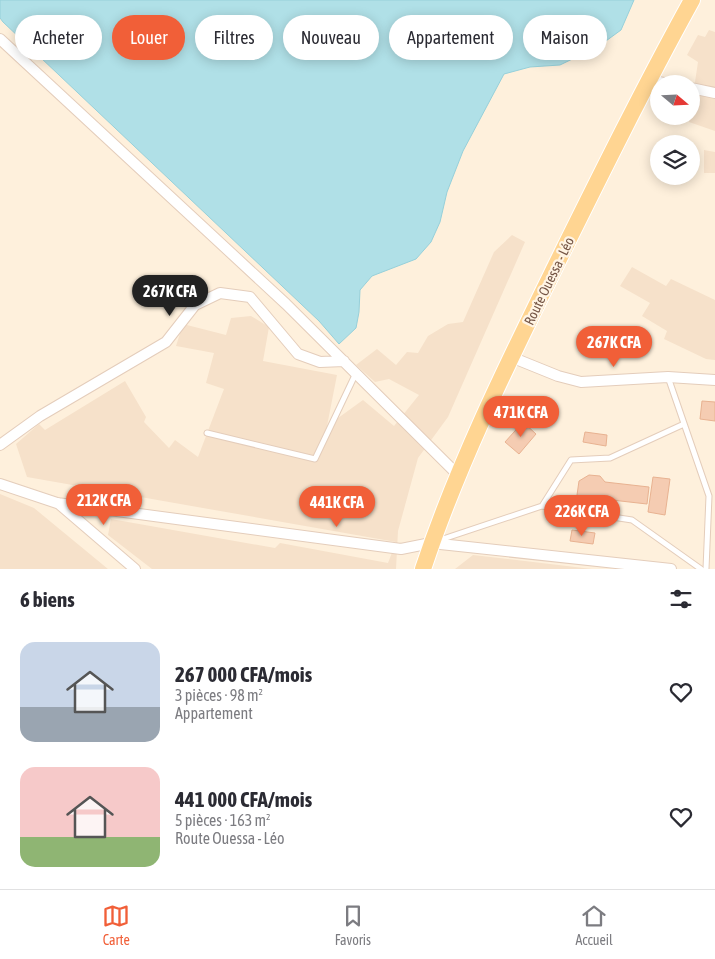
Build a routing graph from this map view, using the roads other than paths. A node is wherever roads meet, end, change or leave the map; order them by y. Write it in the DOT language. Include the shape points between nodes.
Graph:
graph roads {
  1 [pos="692,0"];
  2 [pos="0,39"];
  3 [pos="648,80"];
  4 [pos="700,90"];
  5 [pos="715,93"];
  6 [pos="511,357"];
  7 [pos="344,361"];
  8 [pos="356,373"];
  9 [pos="668,377"];
  10 [pos="715,380"];
  11 [pos="684,424"];
  12 [pos="207,433"];
  13 [pos="0,445"];
  14 [pos="457,474"];
  15 [pos="0,484"];
  16 [pos="57,503"];
  17 [pos="542,506"];
  18 [pos="432,542"];
  19 [pos="135,569"];
  20 [pos="422,569"];
  21 [pos="671,569"];
  22 [pos="701,569"];
  23 [pos="706,569"];
  1 -- 3 [label="main road, Route Ouessa - Léo"];
  2 -- 7 [label="street"];
  3 -- 6 [label="main road, Route Ouessa - Léo"];
  4 -- 5 [label="street"];
  6 -- 9 [label="street" via="581,382"];
  6 -- 14 [label="main road, Route Ouessa - Léo"];
  7 -- 8 [label="street"];
  7 -- 13 [label="street" via="320,362 298,354 250,297 220,293 195,305 166,342 40,416"];
  8 -- 12 [label="lane" via="316,459"];
  8 -- 14 [label="street"];
  9 -- 10 [label="street"];
  9 -- 11 [label="lane"];
  11 -- 17 [label="lane" via="610,458 571,460"];
  11 -- 23 [label="lane" via="709,496"];
  14 -- 18 [label="main road, Route Ouessa - Léo"];
  15 -- 16 [label="street"];
  16 -- 18 [label="street" via="401,549"];
  16 -- 19 [label="street"];
  17 -- 18 [label="lane"];
  17 -- 22 [label="lane" via="632,520"];
  18 -- 20 [label="main road, Route Ouessa - Léo"];
  18 -- 21 [label="street"];
}
